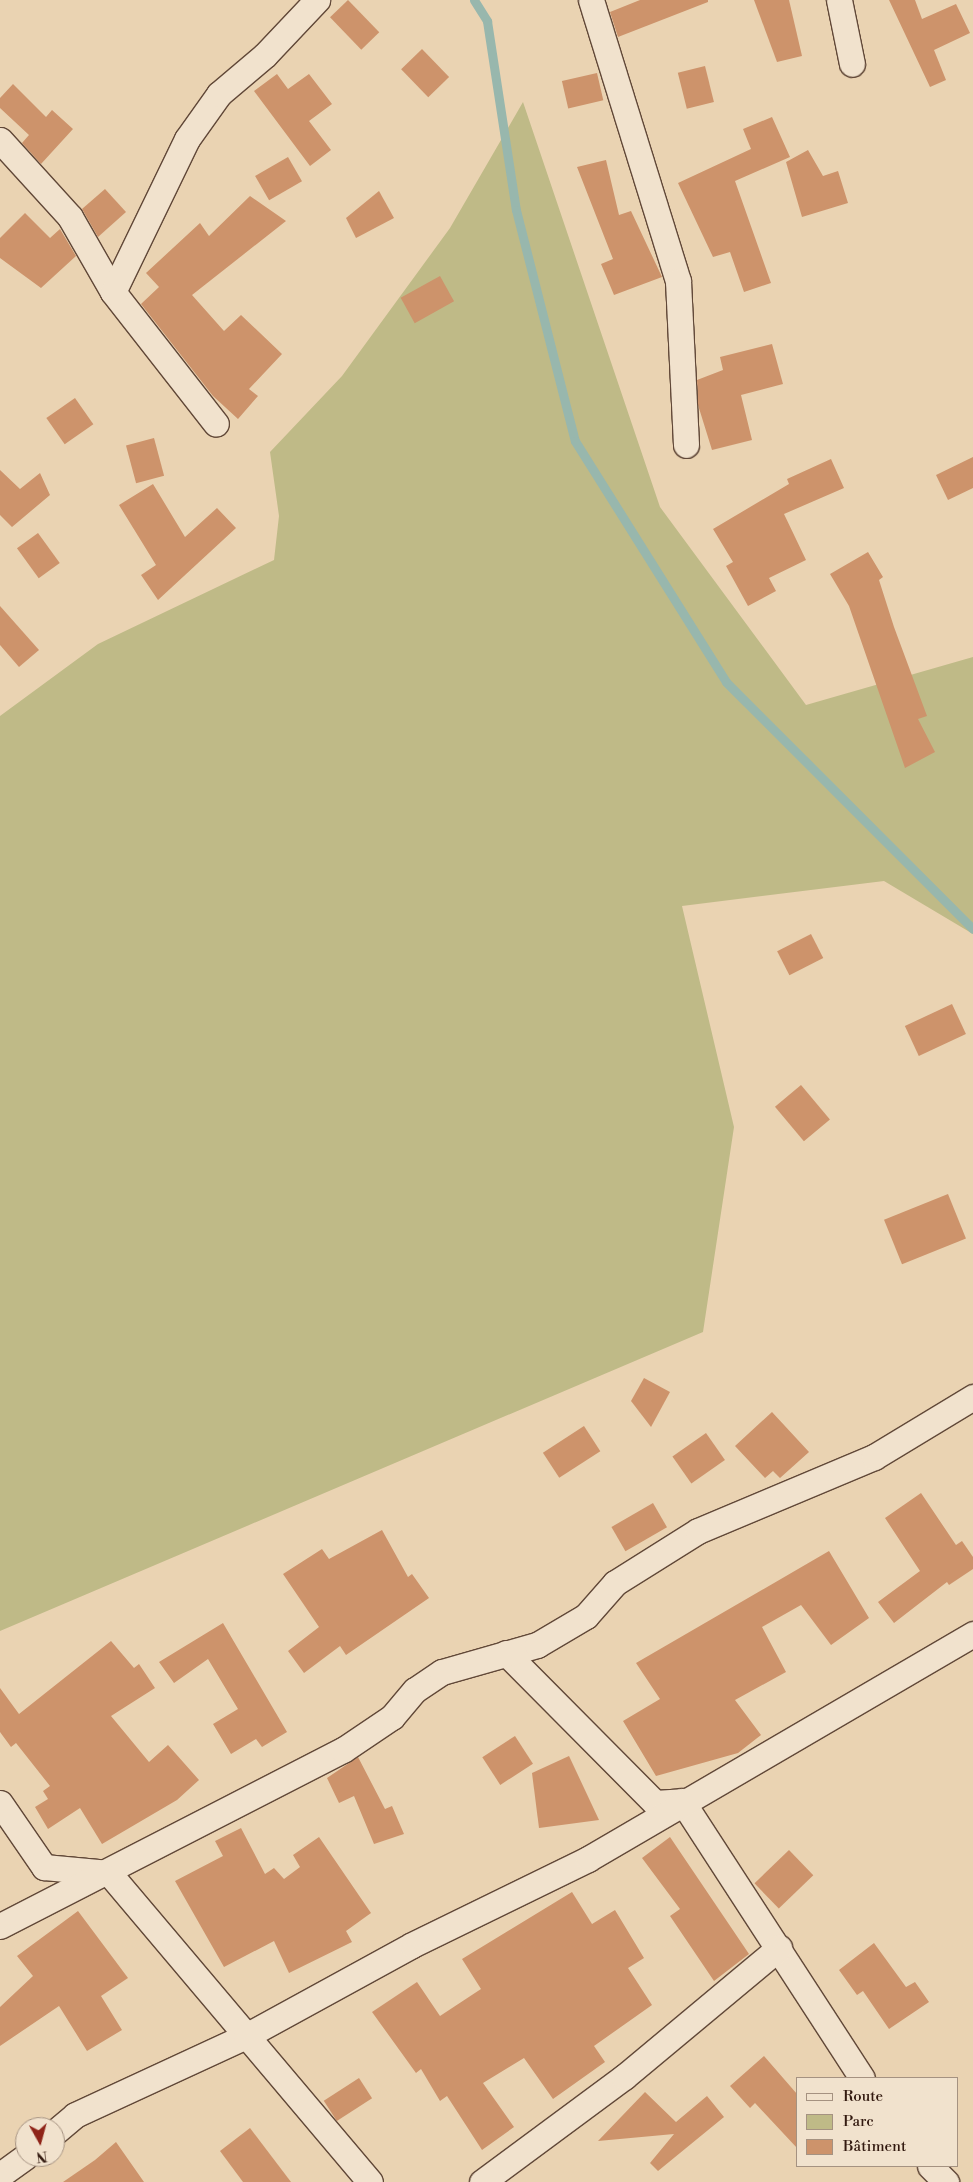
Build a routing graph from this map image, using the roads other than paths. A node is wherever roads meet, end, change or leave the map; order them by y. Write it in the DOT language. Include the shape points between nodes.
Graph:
graph roads {
  1 [pos="317,0"];
  2 [pos="591,0"];
  3 [pos="839,0"];
  4 [pos="852,64"];
  5 [pos="0,140"];
  6 [pos="113,292"];
  7 [pos="216,424"];
  8 [pos="686,446"];
  9 [pos="973,1397"];
  10 [pos="973,1634"];
  11 [pos="506,1653"];
  12 [pos="682,1800"];
  13 [pos="0,1803"];
  14 [pos="109,1874"];
  15 [pos="0,1926"];
  16 [pos="779,1948"];
  17 [pos="246,2036"];
  18 [pos="861,2077"];
  19 [pos="65,2124"];
  20 [pos="15,2164"];
  21 [pos="931,2167"];
  22 [pos="0,2175"];
  23 [pos="370,2182"];
  24 [pos="482,2182"];
  25 [pos="946,2182"];
  1 -- 6 [label="street" via="265,55 219,94 187,139"];
  2 -- 8 [label="street" via="678,281"];
  3 -- 4 [label="street"];
  5 -- 6 [label="street" via="70,216"];
  6 -- 7 [label="street"];
  9 -- 11 [label="street" via="874,1457 698,1530 615,1583 586,1616 537,1644"];
  10 -- 12 [label="street"];
  11 -- 12 [label="street" via="655,1803"];
  11 -- 14 [label="street" via="442,1672 415,1690 392,1717 343,1750"];
  12 -- 16 [label="street"];
  12 -- 17 [label="street" via="588,1859 412,1945"];
  13 -- 14 [label="street" via="44,1867"];
  14 -- 15 [label="street"];
  14 -- 17 [label="street"];
  16 -- 18 [label="street"];
  16 -- 24 [label="street" via="624,2077"];
  17 -- 19 [label="street" via="76,2115"];
  17 -- 23 [label="street"];
  20 -- 22 [label="street"];
  21 -- 25 [label="street"];
}
